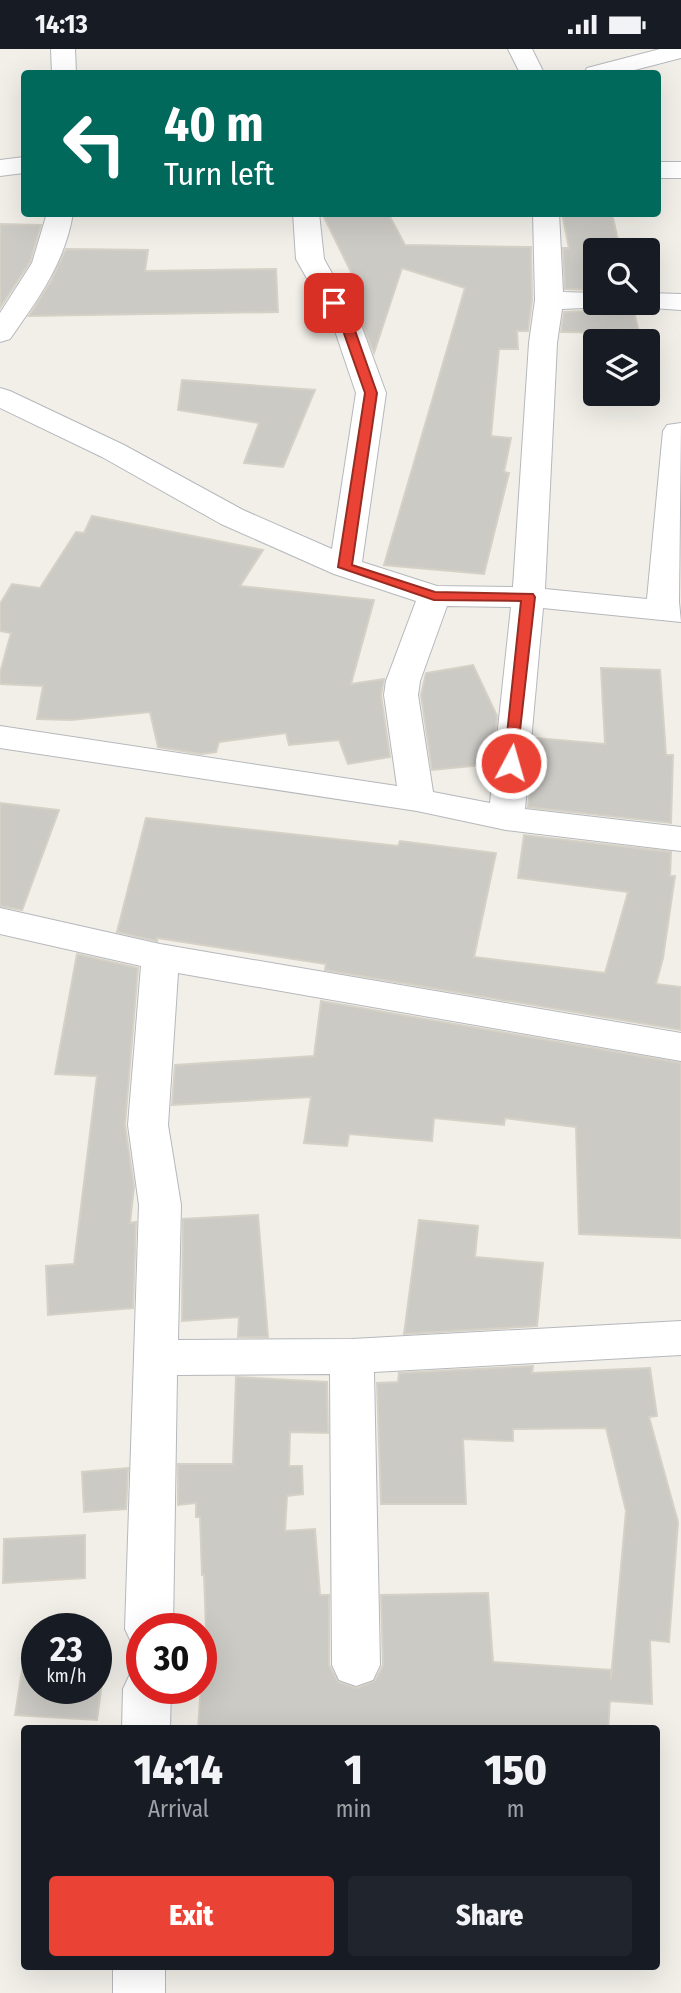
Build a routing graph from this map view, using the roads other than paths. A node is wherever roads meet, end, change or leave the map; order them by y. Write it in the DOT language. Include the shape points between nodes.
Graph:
graph roads {
  1 [pos="63,49"];
  2 [pos="520,49"];
  3 [pos="681,51"];
  4 [pos="64,70"];
  5 [pos="530,70"];
  6 [pos="608,70"];
  7 [pos="21,165"];
  8 [pos="0,168"];
  9 [pos="661,170"];
  10 [pos="681,170"];
  11 [pos="59,217"];
  12 [pos="306,217"];
  13 [pos="546,217"];
  14 [pos="549,300"];
  15 [pos="583,301"];
  16 [pos="660,302"];
  17 [pos="681,302"];
  18 [pos="0,333"];
  19 [pos="0,397"];
  20 [pos="678,431"];
  21 [pos="345,567"];
  22 [pos="434,596"];
  23 [pos="528,597"];
  24 [pos="671,611"];
  25 [pos="0,737"];
  26 [pos="417,800"];
  27 [pos="506,818"];
  28 [pos="681,839"];
  29 [pos="0,921"];
  30 [pos="160,957"];
  31 [pos="681,1047"];
  32 [pos="681,1338"];
  33 [pos="352,1356"];
  34 [pos="156,1358"];
  35 [pos="149,1613"];
  36 [pos="355,1665"];
  37 [pos="147,1704"];
  38 [pos="146,1725"];
  39 [pos="139,1970"];
  40 [pos="139,1993"];
  1 -- 4 [label="street"];
  2 -- 5 [label="street"];
  3 -- 6 [label="street"];
  7 -- 8 [label="street"];
  9 -- 10 [label="street"];
  11 -- 18 [label="street" via="56,241 39,278"];
  12 -- 21 [label="street" via="310,258 347,325 371,393"];
  13 -- 14 [label="street"];
  14 -- 15 [label="street"];
  14 -- 23 [label="street"];
  16 -- 17 [label="street"];
  19 -- 21 [label="street" via="113,451 232,517"];
  20 -- 24 [label="street"];
  21 -- 22 [label="street"];
  22 -- 23 [label="street"];
  22 -- 26 [label="street" via="401,695"];
  23 -- 24 [label="street"];
  23 -- 27 [label="street"];
  25 -- 26 [label="street"];
  26 -- 27 [label="street"];
  27 -- 28 [label="street"];
  29 -- 30 [label="street"];
  30 -- 31 [label="street"];
  30 -- 34 [label="street" via="148,1125 160,1205"];
  32 -- 33 [label="street"];
  33 -- 34 [label="street"];
  33 -- 36 [label="street"];
  34 -- 35 [label="street"];
  37 -- 38 [label="street"];
  39 -- 40 [label="street"];
}
